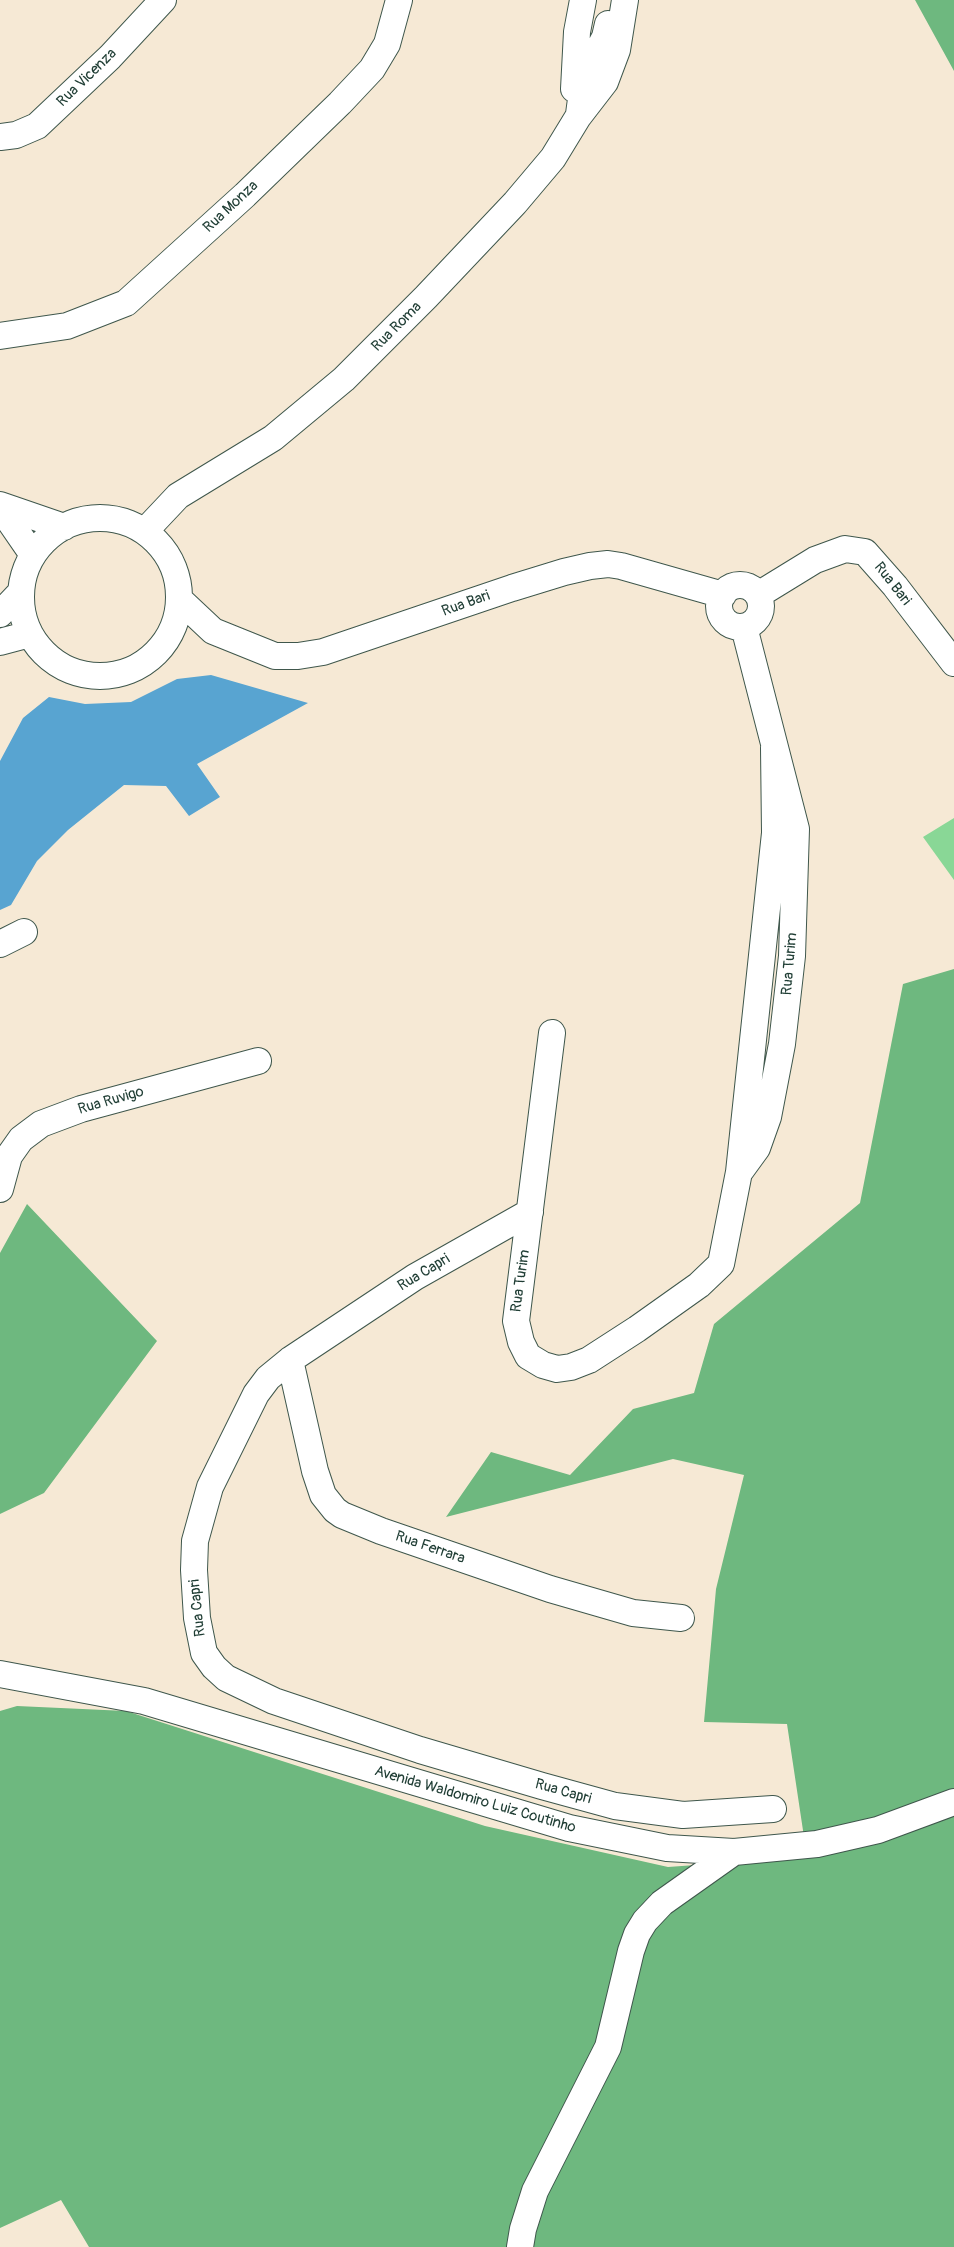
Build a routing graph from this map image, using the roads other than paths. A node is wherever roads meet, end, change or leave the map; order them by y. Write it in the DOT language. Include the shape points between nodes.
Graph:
graph roads {
  1 [pos="164,0"];
  2 [pos="399,0"];
  3 [pos="583,0"];
  4 [pos="594,0"];
  5 [pos="612,0"];
  6 [pos="625,0"];
  7 [pos="584,77"];
  8 [pos="578,117"];
  9 [pos="0,137"];
  10 [pos="0,336"];
  11 [pos="178,496"];
  12 [pos="0,506"];
  13 [pos="106,518"];
  14 [pos="64,527"];
  15 [pos="145,531"];
  16 [pos="33,555"];
  17 [pos="21,592"];
  18 [pos="723,594"];
  19 [pos="758,595"];
  20 [pos="180,600"];
  21 [pos="0,614"];
  22 [pos="744,627"];
  23 [pos="213,630"];
  24 [pos="173,631"];
  25 [pos="30,634"];
  26 [pos="0,642"];
  27 [pos="954,663"];
  28 [pos="24,932"];
  29 [pos="0,944"];
  30 [pos="552,1033"];
  31 [pos="258,1061"];
  32 [pos="0,1188"];
  33 [pos="530,1212"];
  34 [pos="290,1360"];
  35 [pos="681,1618"];
  36 [pos="0,1674"];
  37 [pos="954,1802"];
  38 [pos="773,1809"];
  39 [pos="734,1852"];
  40 [pos="520,2247"];
  1 -- 9 [label="street, Rua Vicenza" via="37,126 16,135"];
  2 -- 10 [label="street, Rua Monza" via="387,44 372,69 245,194 126,303 67,326"];
  3 -- 8 [label="street" via="578,24 574,90"];
  4 -- 7 [label="street" via="587,34"];
  5 -- 7 [label="street, Rua Roma" via="606,37"];
  6 -- 8 [label="street, Rua Roma" via="612,65 605,82"];
  7 -- 8 [label="street, Rua Roma"];
  8 -- 11 [label="street, Rua Roma" via="553,158 515,203 344,379 272,438"];
  11 -- 13 [label="street, Rua Roma"];
  11 -- 15 [label="street, Rua Roma"];
  12 -- 14 [label="street"];
  12 -- 16 [label="street"];
  13 -- 14 [label="street" via="84,520"];
  13 -- 15 [label="street" via="127,522"];
  14 -- 16 [label="street"];
  15 -- 20 [label="street" via="172,561"];
  16 -- 17 [label="street"];
  17 -- 21 [label="street"];
  17 -- 25 [label="street" via="22,613"];
  18 -- 19 [label="street" via="740,585 747,586"];
  18 -- 22 [label="street" via="721,615 730,625"];
  18 -- 23 [label="street, Rua Bari" via="608,564 564,572 323,652 275,656"];
  19 -- 22 [label="street" via="760,614"];
  19 -- 27 [label="street, Rua Bari" via="815,560 845,549 865,552"];
  20 -- 23 [label="street, Rua Bari"];
  20 -- 24 [label="street"];
  22 -- 33 [label="street, Rua Turim" via="796,829 792,956 782,1044 768,1116 757,1148 739,1172 721,1264 700,1286 589,1360 557,1369 528,1356 516,1321"];
  23 -- 24 [label="street, Rua Bari"];
  24 -- 25 [label="street" via="151,658 131,671 108,676 85,675 62,667 44,653"];
  25 -- 26 [label="street"];
  28 -- 29 [label="street"];
  30 -- 33 [label="street, Rua Turim"];
  31 -- 32 [label="street, Rua Ruvigo" via="81,1109 41,1124 21,1139 9,1156"];
  33 -- 34 [label="street, Rua Capri" via="415,1277"];
  34 -- 35 [label="street, Rua Ferrara" via="315,1471 323,1494 342,1515 550,1590 633,1613"];
  34 -- 38 [label="street, Rua Capri" via="268,1378 256,1394 210,1487 195,1541 197,1618 204,1653 214,1667 226,1678 274,1701 420,1750 615,1806 683,1815"];
  36 -- 39 [label="street, Avenida Waldomiro Luiz Coutinho" via="144,1700 569,1828 667,1848"];
  37 -- 39 [label="street, Avenida Waldomiro Luiz Coutinho" via="878,1830 817,1844"];
  39 -- 40 [label="street" via="672,1894 645,1921 637,1934 608,2047 535,2191"];
}
